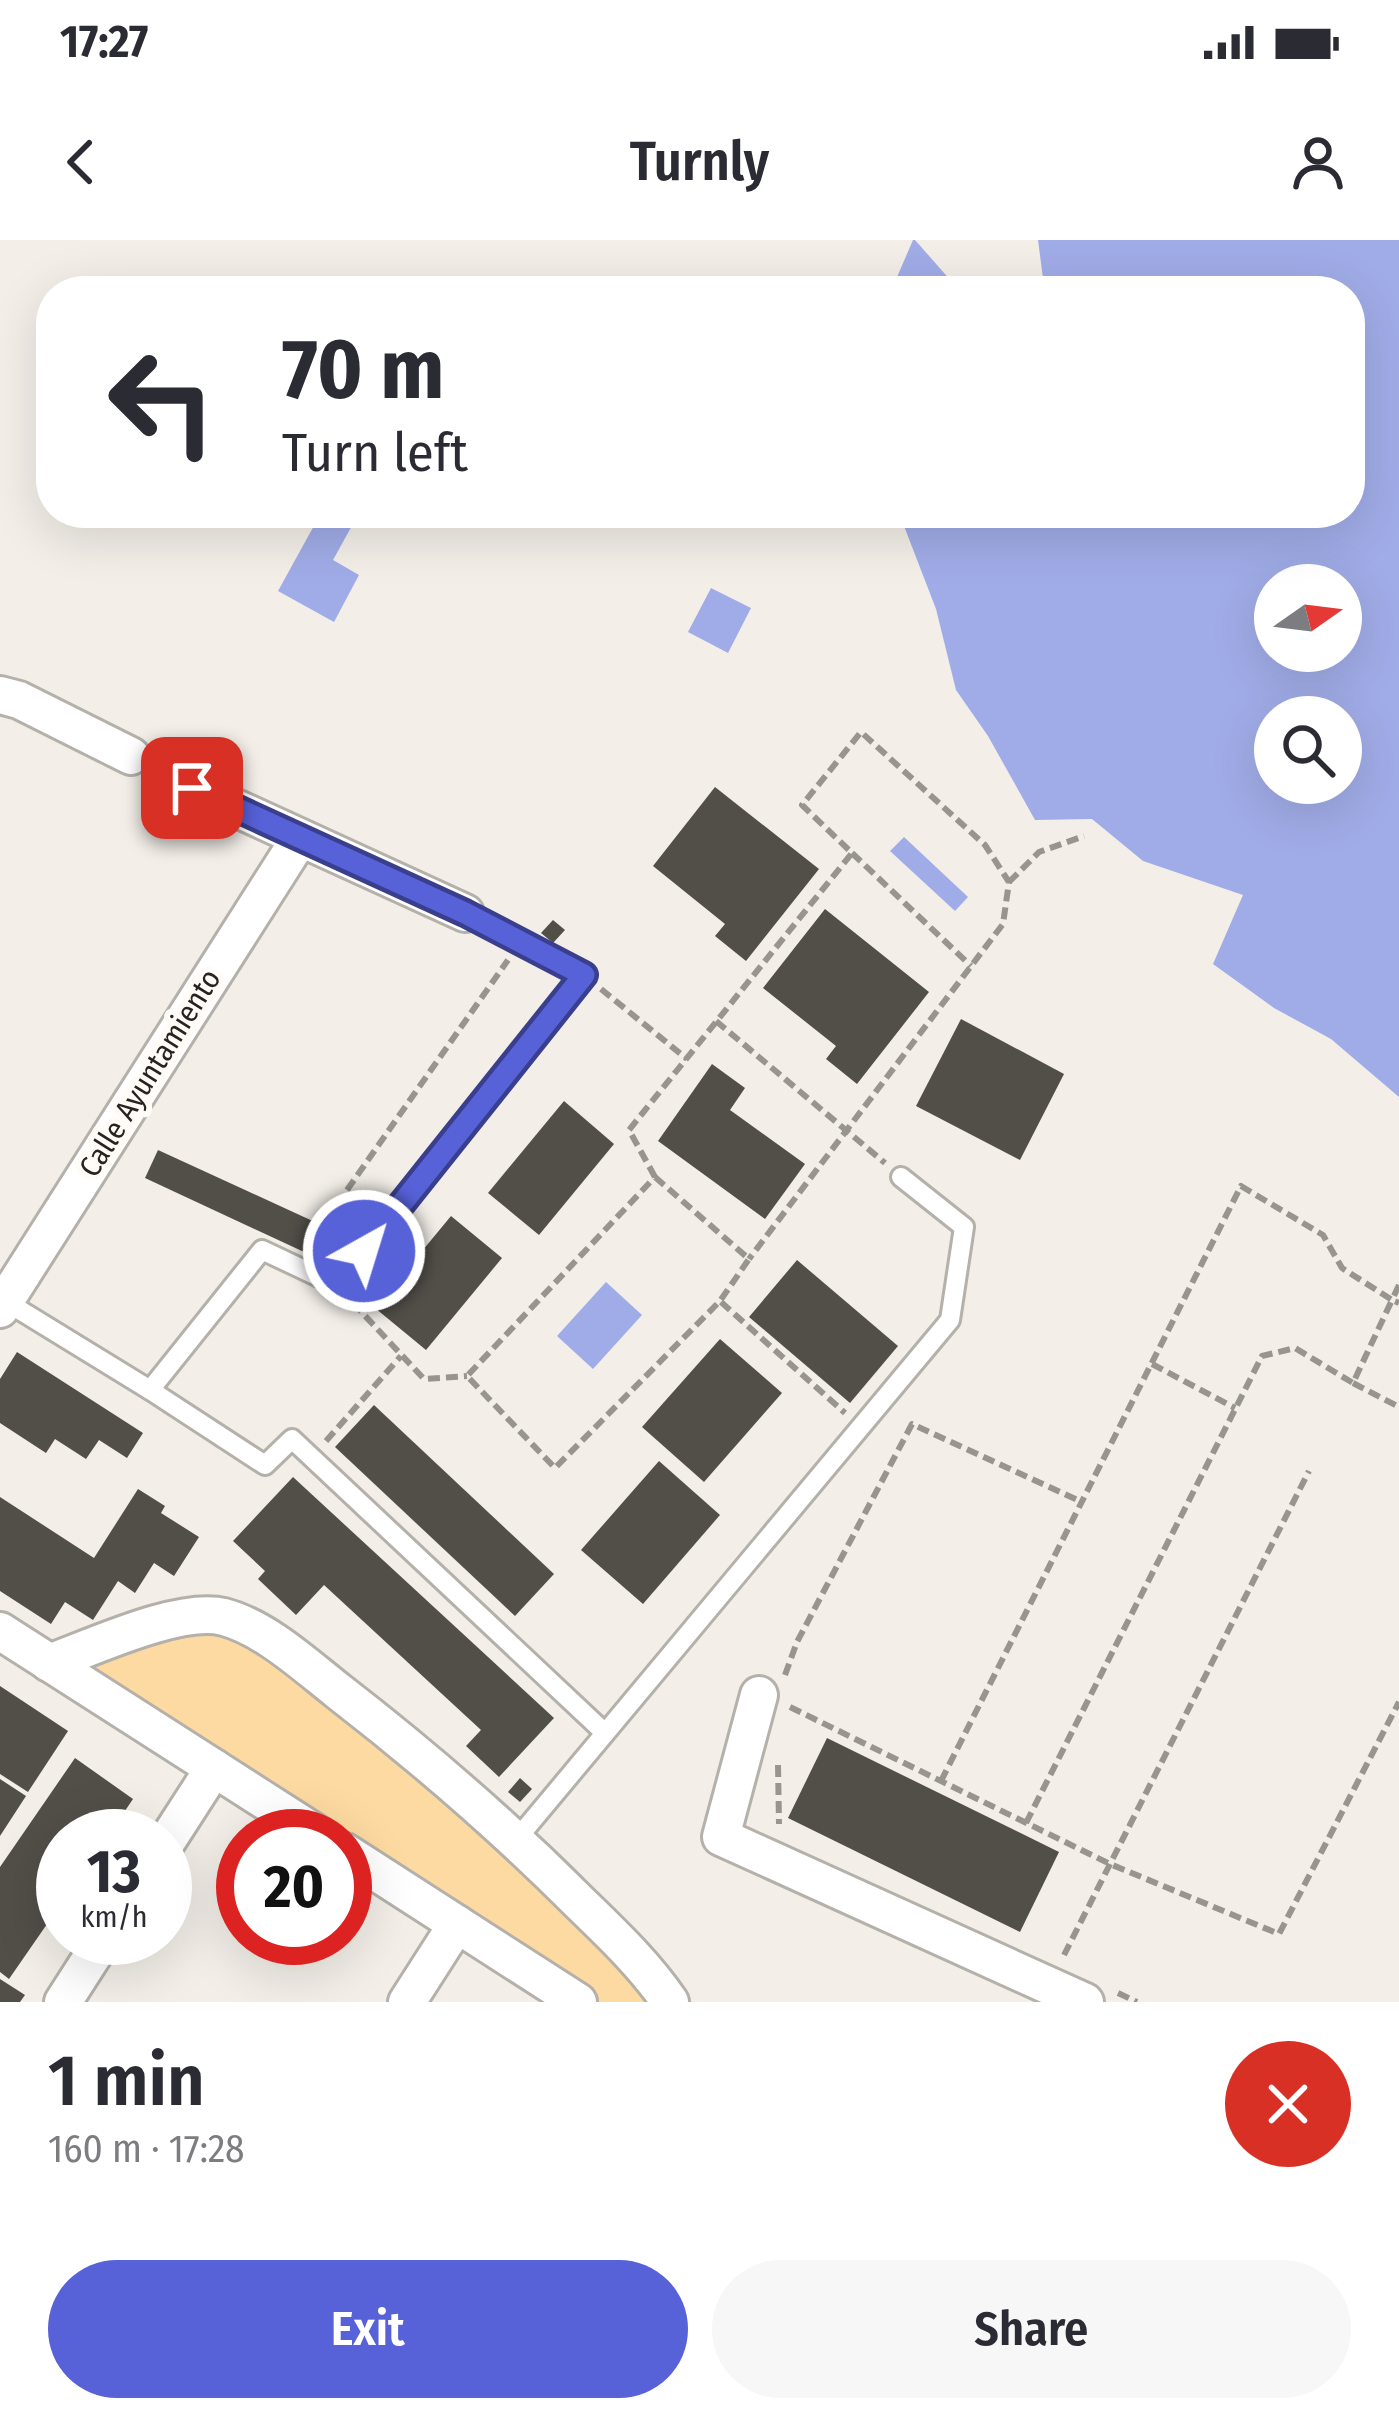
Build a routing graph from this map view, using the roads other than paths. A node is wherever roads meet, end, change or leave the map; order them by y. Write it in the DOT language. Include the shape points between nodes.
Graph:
graph roads {
  1 [pos="6,708"];
  2 [pos="130,756"];
  3 [pos="192,788"];
  4 [pos="300,838"];
  5 [pos="465,913"];
  6 [pos="902,1177"];
  7 [pos="3,1305"];
  8 [pos="150,1390"];
  9 [pos="0,1631"];
  10 [pos="49,1663"];
  11 [pos="768,1698"];
  12 [pos="605,1733"];
  13 [pos="214,1768"];
  14 [pos="188,1809"];
  15 [pos="278,1809"];
  16 [pos="516,1840"];
  17 [pos="372,1869"];
  18 [pos="457,1924"];
  19 [pos="87,1965"];
  20 [pos="1101,1997"];
  21 [pos="63,2002"];
  22 [pos="407,2002"];
  23 [pos="578,2002"];
  24 [pos="670,2002"];
  1 -- 2 [label="street"];
  3 -- 4 [label="street"];
  4 -- 5 [label="street"];
  4 -- 7 [label="street, Calle Ayuntamiento"];
  5 -- 8 [label="lane" via="584,975 336,1285 262,1250"];
  6 -- 12 [label="lane" via="964,1227 950,1320"];
  7 -- 8 [label="lane"];
  8 -- 12 [label="lane" via="265,1466 292,1439"];
  9 -- 10 [label="street"];
  10 -- 13 [label="street"];
  10 -- 16 [label="street" via="170,1620 225,1617 289,1652"];
  11 -- 20 [label="street" via="721,1837"];
  12 -- 16 [label="lane"];
  13 -- 14 [label="street"];
  13 -- 15 [label="street"];
  16 -- 24 [label="street" via="650,1972"];
  17 -- 18 [label="street"];
  18 -- 22 [label="street"];
  18 -- 23 [label="street"];
  19 -- 21 [label="street"];
}
